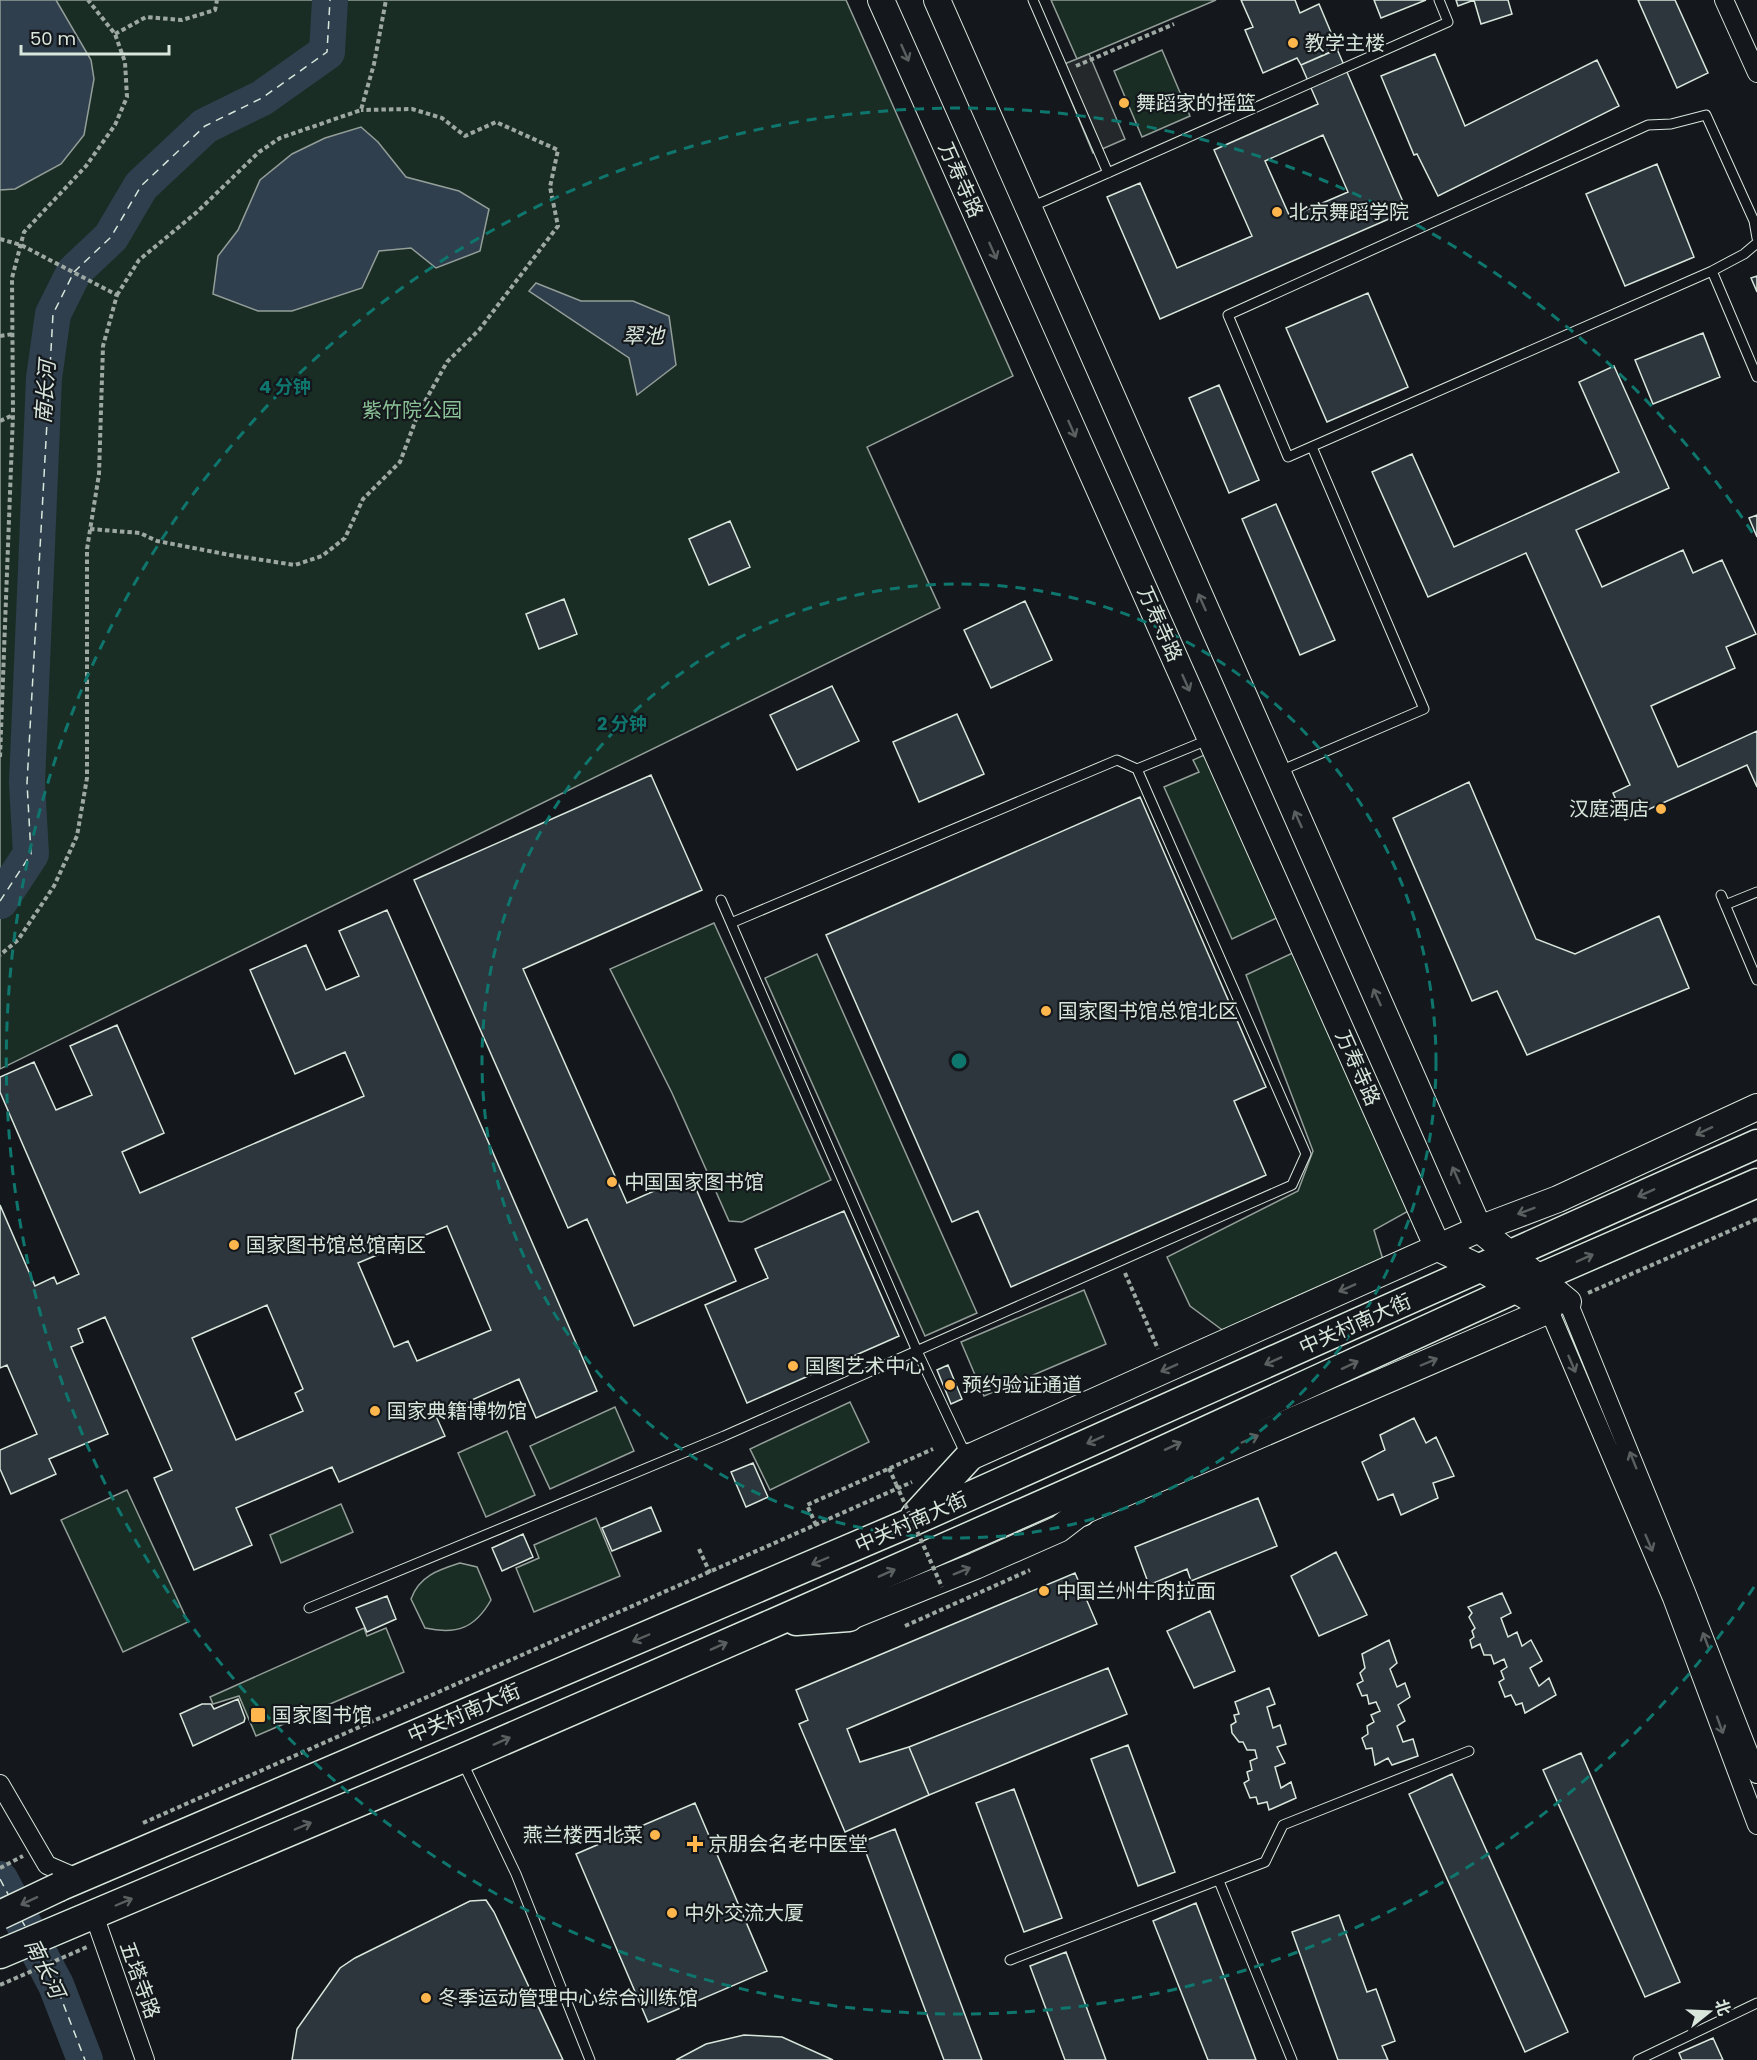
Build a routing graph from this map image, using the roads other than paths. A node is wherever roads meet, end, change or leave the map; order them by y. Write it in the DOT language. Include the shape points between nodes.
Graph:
graph roads {
  1 [pos="881,0"];
  2 [pos="937,0"];
  3 [pos="1033,0"];
  4 [pos="1439,0"];
  5 [pos="1724,0"];
  6 [pos="1757,73"];
  7 [pos="1108,173"];
  8 [pos="1028,208"];
  9 [pos="1757,238"];
  10 [pos="1757,243"];
  11 [pos="1712,271"];
  12 [pos="1757,377"];
  13 [pos="1312,447"];
  14 [pos="1211,738"];
  15 [pos="1137,769"];
  16 [pos="1278,772"];
  17 [pos="1757,892"];
  18 [pos="1721,895"];
  19 [pos="721,900"];
  20 [pos="1725,905"];
  21 [pos="731,923"];
  22 [pos="1757,980"];
  23 [pos="1757,1107"];
  24 [pos="1757,1144"];
  25 [pos="1757,1183"];
  26 [pos="1479,1229"];
  27 [pos="1438,1248"];
  28 [pos="1510,1253"];
  29 [pos="1480,1268"];
  30 [pos="1527,1284"];
  31 [pos="1558,1306"];
  32 [pos="917,1351"];
  33 [pos="968,1458"];
  34 [pos="1119,1470"];
  35 [pos="1081,1512"];
  36 [pos="908,1524"];
  37 [pos="309,1608"];
  38 [pos="849,1617"];
  39 [pos="776,1622"];
  40 [pos="1469,1751"];
  41 [pos="461,1759"];
  42 [pos="1757,1774"];
  43 [pos="0,1784"];
  44 [pos="1757,1825"];
  45 [pos="61,1877"];
  46 [pos="1219,1881"];
  47 [pos="0,1915"];
  48 [pos="82,1919"];
  49 [pos="0,1954"];
  50 [pos="1010,1960"];
  51 [pos="1757,2003"];
  52 [pos="145,2060"];
  53 [pos="590,2060"];
  54 [pos="1292,2060"];
  55 [pos="1638,2060"];
  1 -- 14 [label="street, 万寿寺路, one-way"];
  2 -- 8 [label="street"];
  3 -- 7 [label="lane"];
  4 -- 7 [label="lane" via="1448,22"];
  5 -- 6 [label="street"];
  7 -- 8 [label="lane"];
  16 -- 8 [label="street, one-way"];
  9 -- 13 [label="lane" via="1754,221 1706,115 1671,124 1648,124 1228,315 1288,458"];
  10 -- 11 [label="lane"];
  11 -- 12 [label="lane"];
  11 -- 13 [label="lane"];
  13 -- 16 [label="lane" via="1424,709"];
  14 -- 15 [label="lane"];
  14 -- 27 [label="street, 万寿寺路"];
  15 -- 21 [label="lane" via="1117,760"];
  15 -- 32 [label="lane" via="1306,1154 1292,1185"];
  26 -- 16 [label="street, one-way"];
  17 -- 20 [label="lane"];
  18 -- 20 [label="lane"];
  19 -- 21 [label="lane"];
  20 -- 22 [label="lane"];
  21 -- 32 [label="lane"];
  23 -- 26 [label="street, 中关村南大街, one-way" via="1557,1199"];
  24 -- 28 [label="main road, 中关村南大街, one-way"];
  30 -- 25 [label="main road, 中关村南大街, one-way"];
  26 -- 27 [label="street, 中关村南大街"];
  26 -- 28 [label="street"];
  27 -- 29 [label="street"];
  27 -- 33 [label="street, 中关村南大街, one-way"];
  28 -- 29 [label="main road, 中关村南大街"];
  28 -- 30 [label="street"];
  29 -- 30 [label="street"];
  29 -- 36 [label="main road, 中关村南大街, one-way"];
  30 -- 31 [label="street"];
  34 -- 30 [label="main road, 中关村南大街, one-way"];
  35 -- 31 [label="street, one-way"];
  42 -- 31 [label="street, one-way" via="1686,1592"];
  31 -- 44 [label="street, one-way"];
  32 -- 33 [label="lane"];
  32 -- 37 [label="lane" via="724,1436"];
  33 -- 36 [label="main road"];
  34 -- 35 [label="main road"];
  39 -- 34 [label="main road, 中关村南大街, one-way"];
  38 -- 35 [label="street, one-way" via="1059,1529"];
  36 -- 45 [label="main road, 中关村南大街, one-way"];
  38 -- 39 [label="main road"];
  41 -- 39 [label="main road, 中关村南大街, one-way"];
  40 -- 46 [label="lane" via="1282,1825 1265,1862"];
  48 -- 41 [label="main road, 中关村南大街, one-way"];
  41 -- 53 [label="lane" via="516,1874"];
  43 -- 45 [label="street"];
  45 -- 47 [label="main road, 中关村南大街, one-way, bridge"];
  46 -- 50 [label="lane"];
  46 -- 54 [label="lane"];
  48 -- 49 [label="main road, 中关村南大街"];
  48 -- 52 [label="street, 五塔寺路"];
  51 -- 55 [label="lane"];
}
